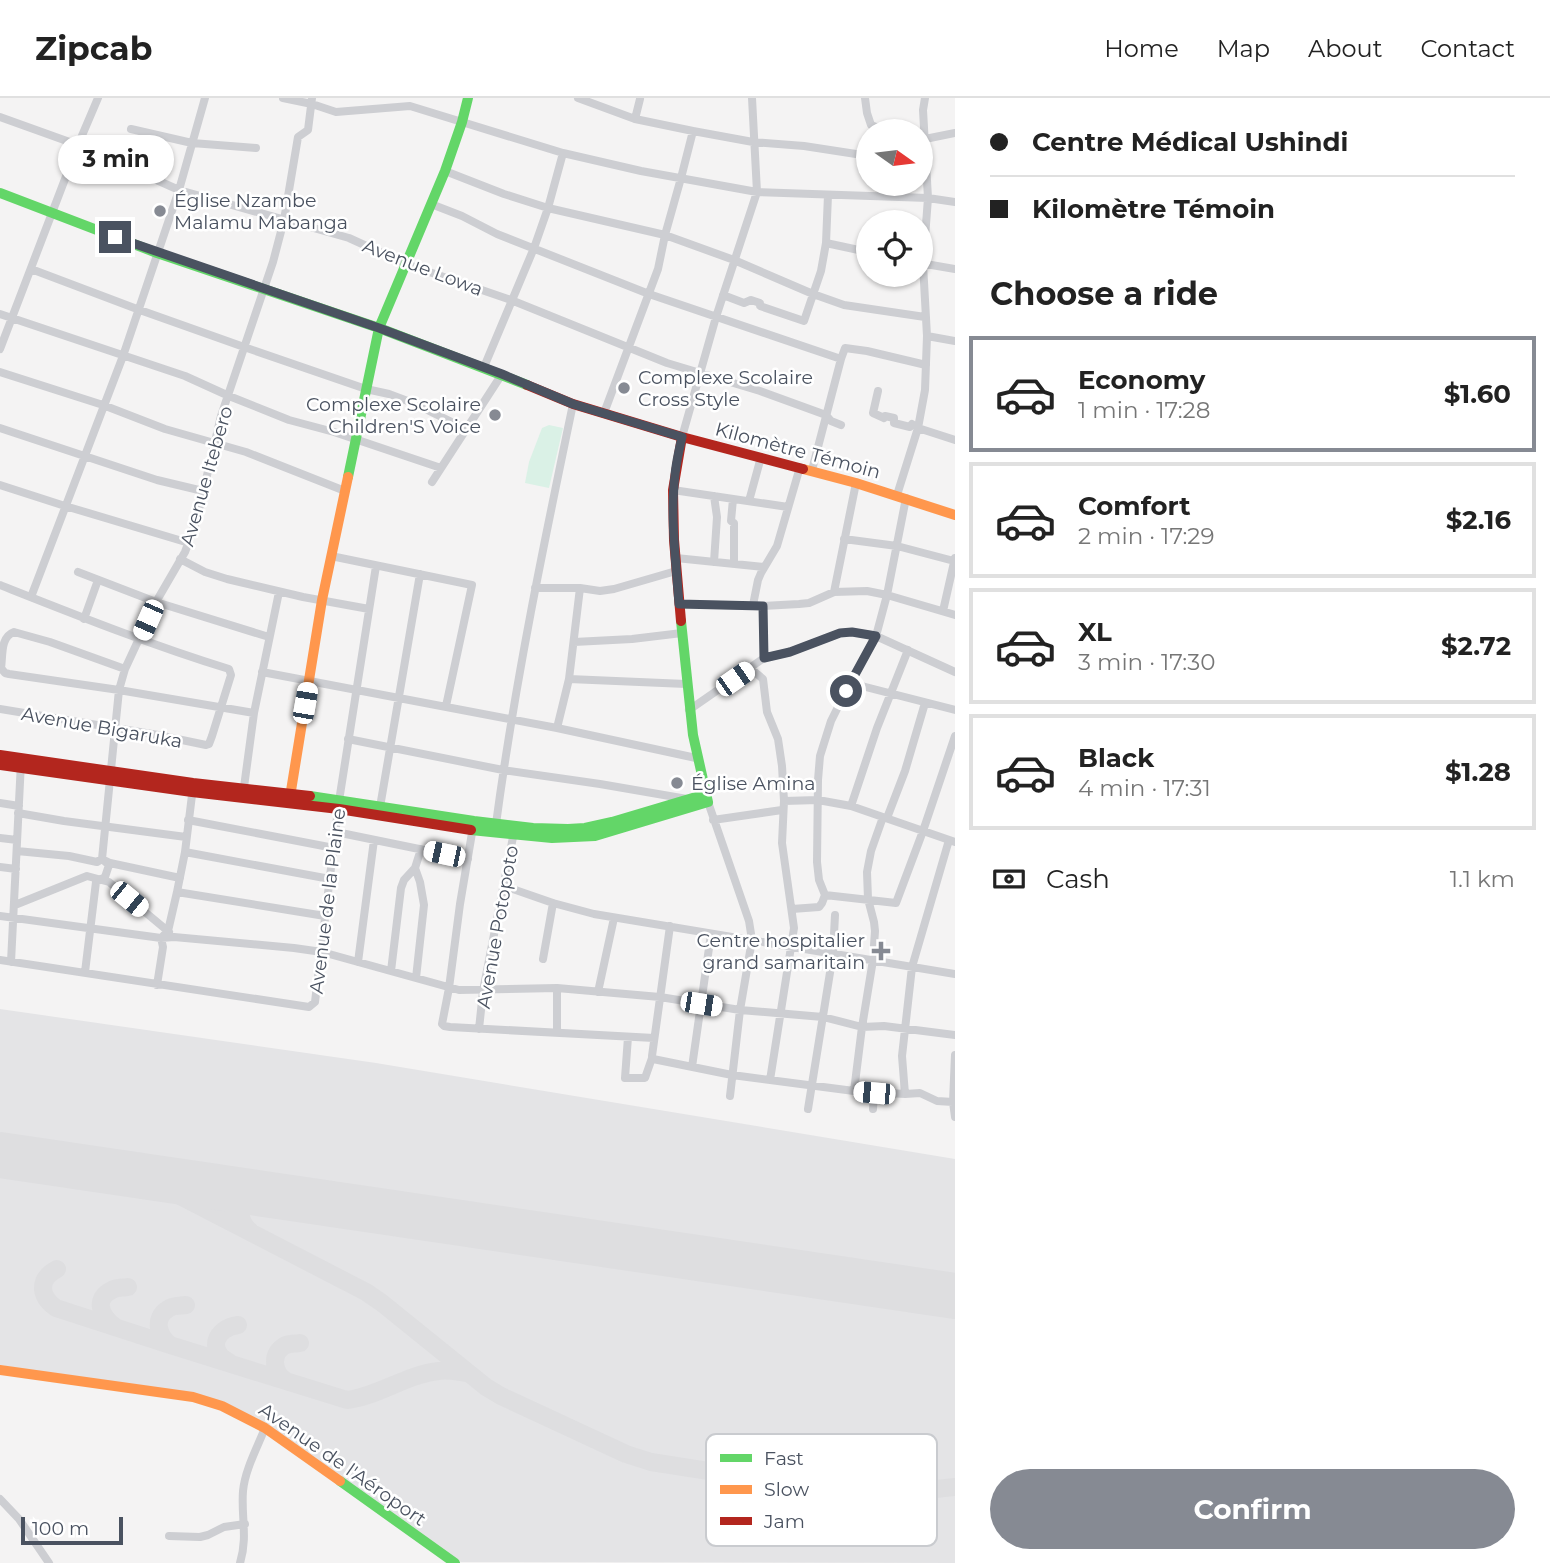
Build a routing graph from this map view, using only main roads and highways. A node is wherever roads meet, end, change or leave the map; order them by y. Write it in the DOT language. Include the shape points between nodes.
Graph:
graph roads {
  1 [pos="468,98"];
  2 [pos="0,193"];
  3 [pos="379,328"];
  4 [pos="682,437"];
  5 [pos="955,515"];
  6 [pos="0,755"];
  7 [pos="21,763"];
  8 [pos="0,765"];
  9 [pos="193,787"];
  10 [pos="290,798"];
  11 [pos="707,798"];
  12 [pos="339,805"];
  13 [pos="473,825"];
  14 [pos="514,830"];
  15 [pos="594,831"];
  16 [pos="0,1370"];
  17 [pos="455,1563"];
  1 -- 3 [label="main road" via="445,171"];
  2 -- 3 [label="main road, Kilomètre Témoin" via="157,253"];
  3 -- 4 [label="main road, Kilomètre Témoin" via="573,404"];
  3 -- 10 [label="main road" via="322,600"];
  4 -- 5 [label="main road, Kilomètre Témoin" via="856,482"];
  4 -- 11 [label="main road" via="673,490 676,571 689,710"];
  6 -- 7 [label="main road"];
  7 -- 8 [label="main road"];
  7 -- 9 [label="main road"];
  9 -- 10 [label="main road"];
  9 -- 10 [label="main road" via="244,787"];
  10 -- 12 [label="main road"];
  11 -- 15 [label="main road"];
  11 -- 15 [label="main road" via="690,799"];
  12 -- 13 [label="main road"];
  12 -- 13 [label="main road" via="380,807"];
  13 -- 14 [label="main road"];
  13 -- 14 [label="main road" via="496,824"];
  14 -- 15 [label="main road"];
  16 -- 17 [label="main road, Avenue de l'Aéroport" via="193,1397 222,1406 265,1428"];
}
